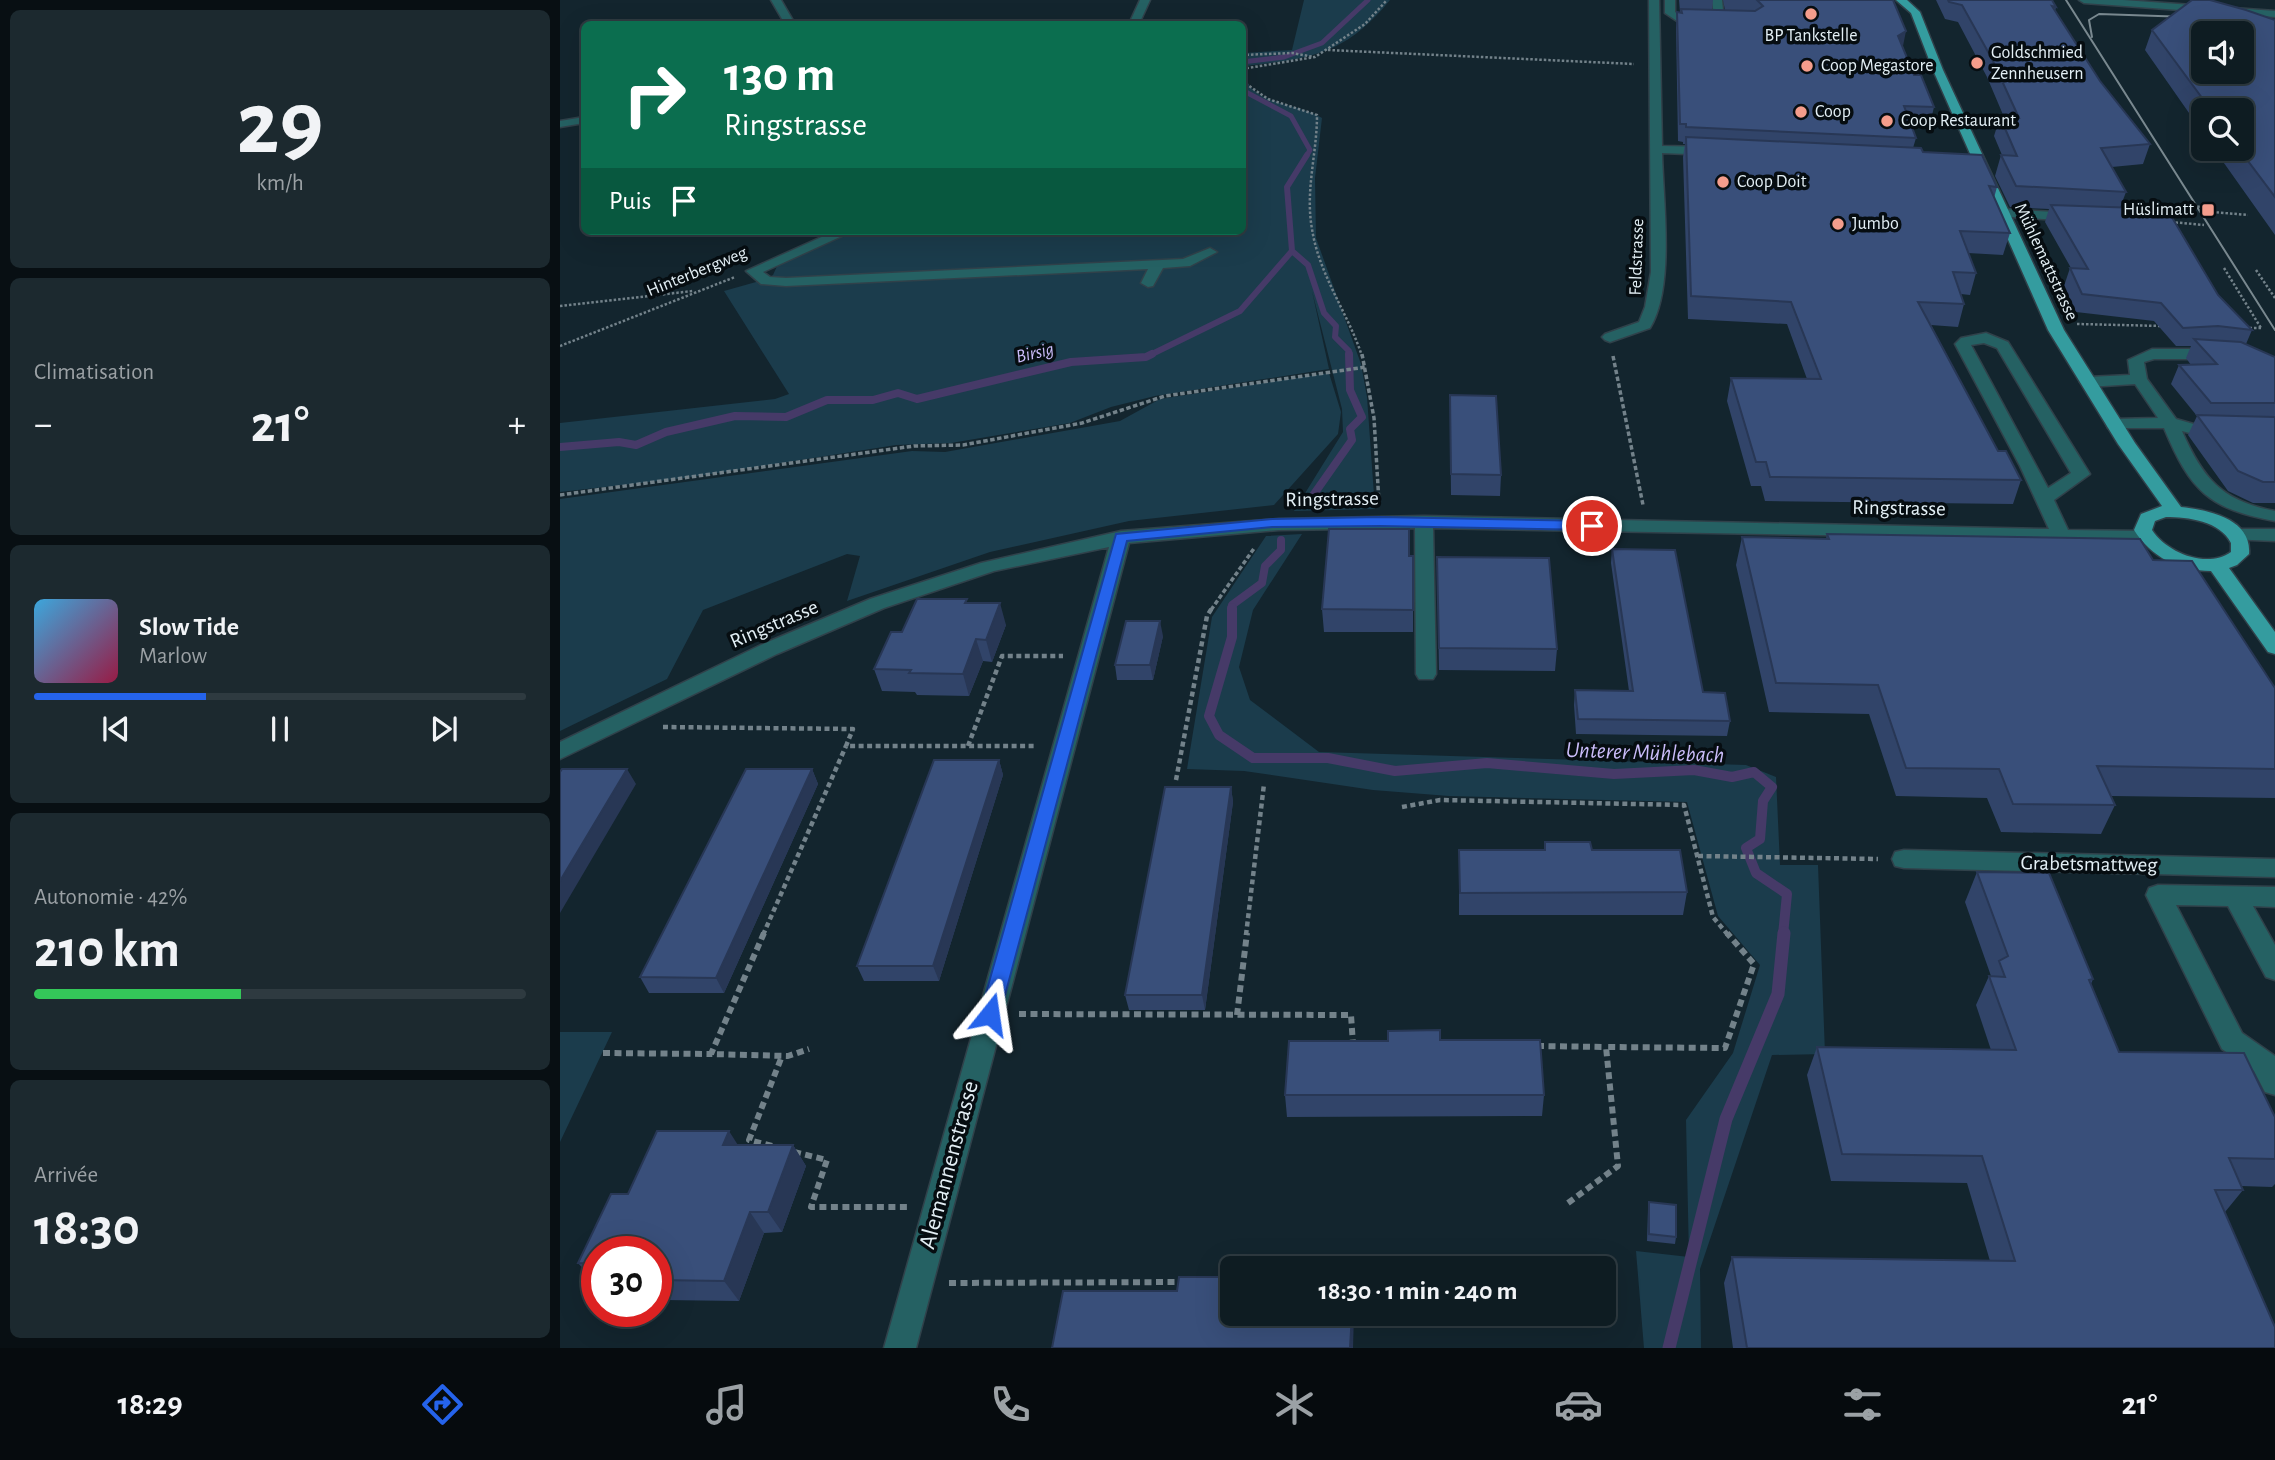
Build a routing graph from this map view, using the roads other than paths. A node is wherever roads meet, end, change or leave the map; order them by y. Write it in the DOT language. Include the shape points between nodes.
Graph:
graph roads {
  1 [pos="776,0"];
  2 [pos="1145,0"];
  3 [pos="1654,0"];
  4 [pos="1670,0"];
  5 [pos="1717,0"];
  6 [pos="1901,0"];
  7 [pos="2084,0"];
  8 [pos="2220,5"];
  9 [pos="1917,6"];
  10 [pos="2250,12"];
  11 [pos="2275,14"];
  12 [pos="1719,20"];
  13 [pos="1730,20"];
  14 [pos="788,21"];
  15 [pos="1135,21"];
  16 [pos="2258,21"];
  17 [pos="581,120"];
  18 [pos="560,124"];
  19 [pos="1655,149"];
  20 [pos="1721,152"];
  21 [pos="1962,164"];
  22 [pos="1981,165"];
  23 [pos="2002,213"];
  24 [pos="2091,218"];
  25 [pos="837,235"];
  26 [pos="1210,252"];
  27 [pos="1158,264"];
  28 [pos="1148,283"];
  29 [pos="1610,337"];
  30 [pos="2237,355"];
  31 [pos="2139,379"];
  32 [pos="2088,382"];
  33 [pos="2170,423"];
  34 [pos="2114,424"];
  35 [pos="2275,430"];
  36 [pos="2043,499"];
  37 [pos="2175,511"];
  38 [pos="2275,516"];
  39 [pos="1424,522"];
  40 [pos="2062,535"];
  41 [pos="2236,535"];
  42 [pos="2275,536"];
  43 [pos="1121,537"];
  44 [pos="2146,537"];
  45 [pos="2217,565"];
  46 [pos="2275,647"];
  47 [pos="1426,674"];
  48 [pos="560,751"];
  49 [pos="1903,859"];
  50 [pos="2182,866"];
  51 [pos="2275,868"];
  52 [pos="2197,896"];
  53 [pos="2235,896"];
  54 [pos="2275,897"];
  55 [pos="2275,969"];
  56 [pos="2275,1083"];
  57 [pos="900,1348"];
  1 -- 14 [label="street"];
  2 -- 15 [label="street"];
  3 -- 19 [label="street, Feldstrasse"];
  4 -- 12 [label="street" via="1670,13 1677,18"];
  5 -- 12 [label="street"];
  6 -- 9 [label="main road, Mühlemattstrasse"];
  7 -- 8 [label="street"];
  8 -- 10 [label="street"];
  9 -- 22 [label="main road, Mühlemattstrasse" via="1931,54"];
  10 -- 11 [label="street"];
  10 -- 16 [label="street"];
  12 -- 13 [label="street"];
  17 -- 18 [label="street"];
  19 -- 20 [label="street"];
  19 -- 29 [label="street, Feldstrasse" via="1658,272 1652,307 1645,325"];
  21 -- 22 [label="street"];
  22 -- 23 [label="main road, Mühlemattstrasse"];
  23 -- 24 [label="street"];
  23 -- 32 [label="main road, Mühlemattstrasse" via="2056,330"];
  25 -- 27 [label="street, Hinterbergweg" via="753,271 766,281 786,282"];
  26 -- 27 [label="street" via="1185,262"];
  27 -- 28 [label="street"];
  30 -- 31 [label="street" via="2152,354 2136,360"];
  31 -- 32 [label="street"];
  31 -- 33 [label="street"];
  32 -- 34 [label="main road, Mühlemattstrasse"];
  33 -- 34 [label="street"];
  33 -- 35 [label="street" via="2197,430"];
  33 -- 38 [label="street" via="2186,461 2206,487 2223,502"];
  34 -- 37 [label="main road, Mühlemattstrasse"];
  36 -- 36 [label="street" via="1964,344 1966,341 1986,338 2003,345 2081,474"];
  36 -- 40 [label="street"];
  37 -- 41 [label="main road" via="2216,521"];
  37 -- 44 [label="main road" via="2147,518"];
  39 -- 40 [label="street, Ringstrasse"];
  39 -- 43 [label="street, Ringstrasse" via="1272,523"];
  39 -- 47 [label="street"];
  40 -- 44 [label="street, Ringstrasse"];
  41 -- 42 [label="street"];
  41 -- 45 [label="main road" via="2241,542 2240,555"];
  43 -- 48 [label="street, Ringstrasse" via="988,567 861,611 732,666"];
  43 -- 57 [label="street, Alemannenstrasse"];
  44 -- 45 [label="main road" via="2183,561"];
  45 -- 46 [label="main road"];
  49 -- 50 [label="street, Grabetsmattweg"];
  50 -- 51 [label="street, Grabetsmattweg"];
  50 -- 52 [label="street"];
  52 -- 53 [label="street"];
  52 -- 56 [label="street" via="2158,895 2232,1041 2264,1062"];
  53 -- 54 [label="street"];
  53 -- 55 [label="street"];
}
